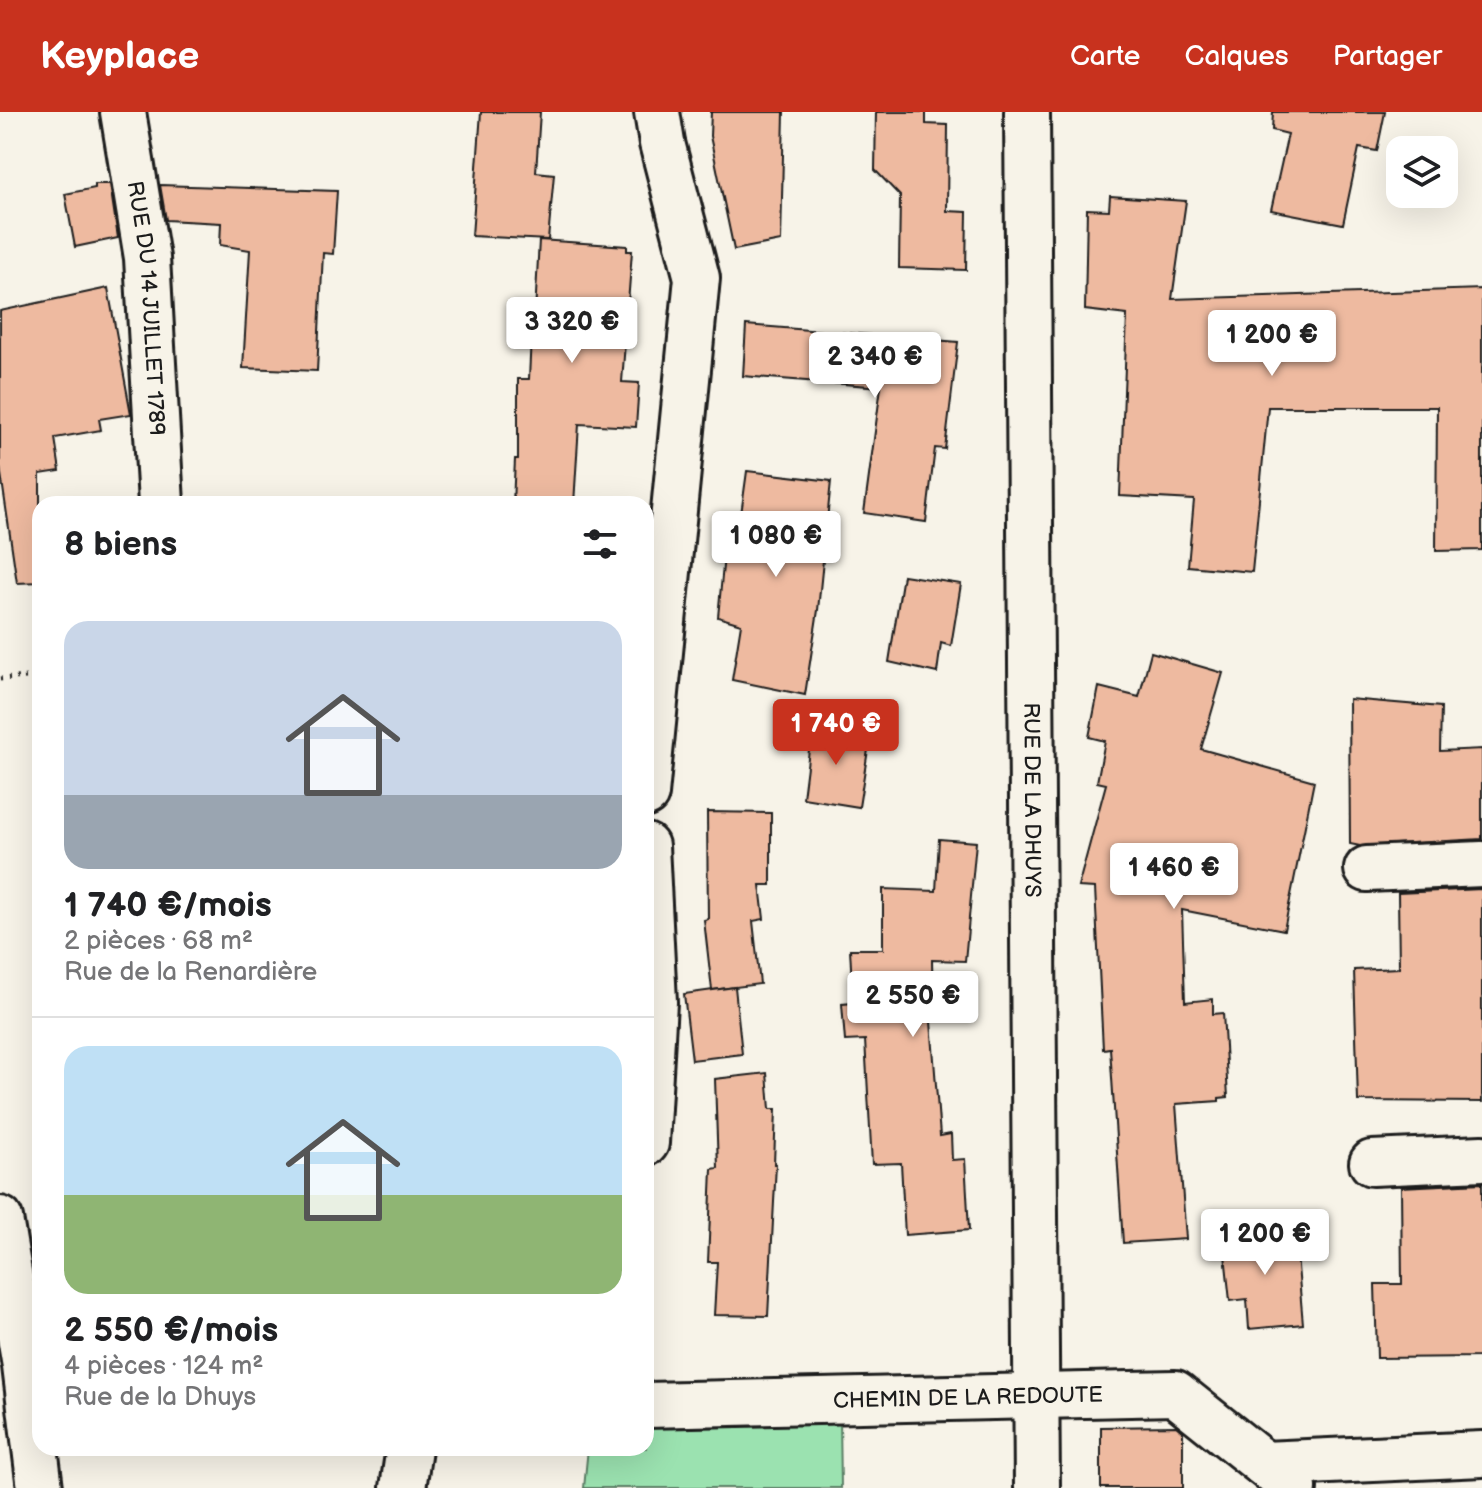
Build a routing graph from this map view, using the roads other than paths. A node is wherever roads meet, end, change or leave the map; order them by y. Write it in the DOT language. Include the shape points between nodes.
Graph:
graph roads {
  1 [pos="123,112"];
  2 [pos="657,112"];
  3 [pos="1027,112"];
  4 [pos="161,496"];
  5 [pos="654,713"];
  6 [pos="1482,864"];
  7 [pos="1367,869"];
  8 [pos="1482,1158"];
  9 [pos="1372,1163"];
  10 [pos="0,1219"];
  11 [pos="1035,1395"];
  12 [pos="654,1405"];
  13 [pos="32,1423"];
  14 [pos="1482,1454"];
  15 [pos="36,1456"];
  16 [pos="408,1456"];
  17 [pos="1279,1476"];
  18 [pos="40,1488"];
  19 [pos="403,1488"];
  20 [pos="1037,1488"];
  1 -- 4 [label="street, RUE DU 14 JUILLET 1789" via="147,258"];
  2 -- 5 [label="street" via="697,278"];
  3 -- 11 [label="street, RUE DE LA DHUYS"];
  6 -- 7 [label="street"];
  8 -- 9 [label="street"];
  10 -- 13 [label="street"];
  11 -- 12 [label="street, CHEMIN DE LA REDOUTE"];
  11 -- 17 [label="street, CHEMIN DE LA REDOUTE" via="1175,1393"];
  11 -- 20 [label="street, RUE DE LA DHUYS"];
  14 -- 17 [label="street"];
  15 -- 18 [label="street"];
  16 -- 19 [label="street"];
}
